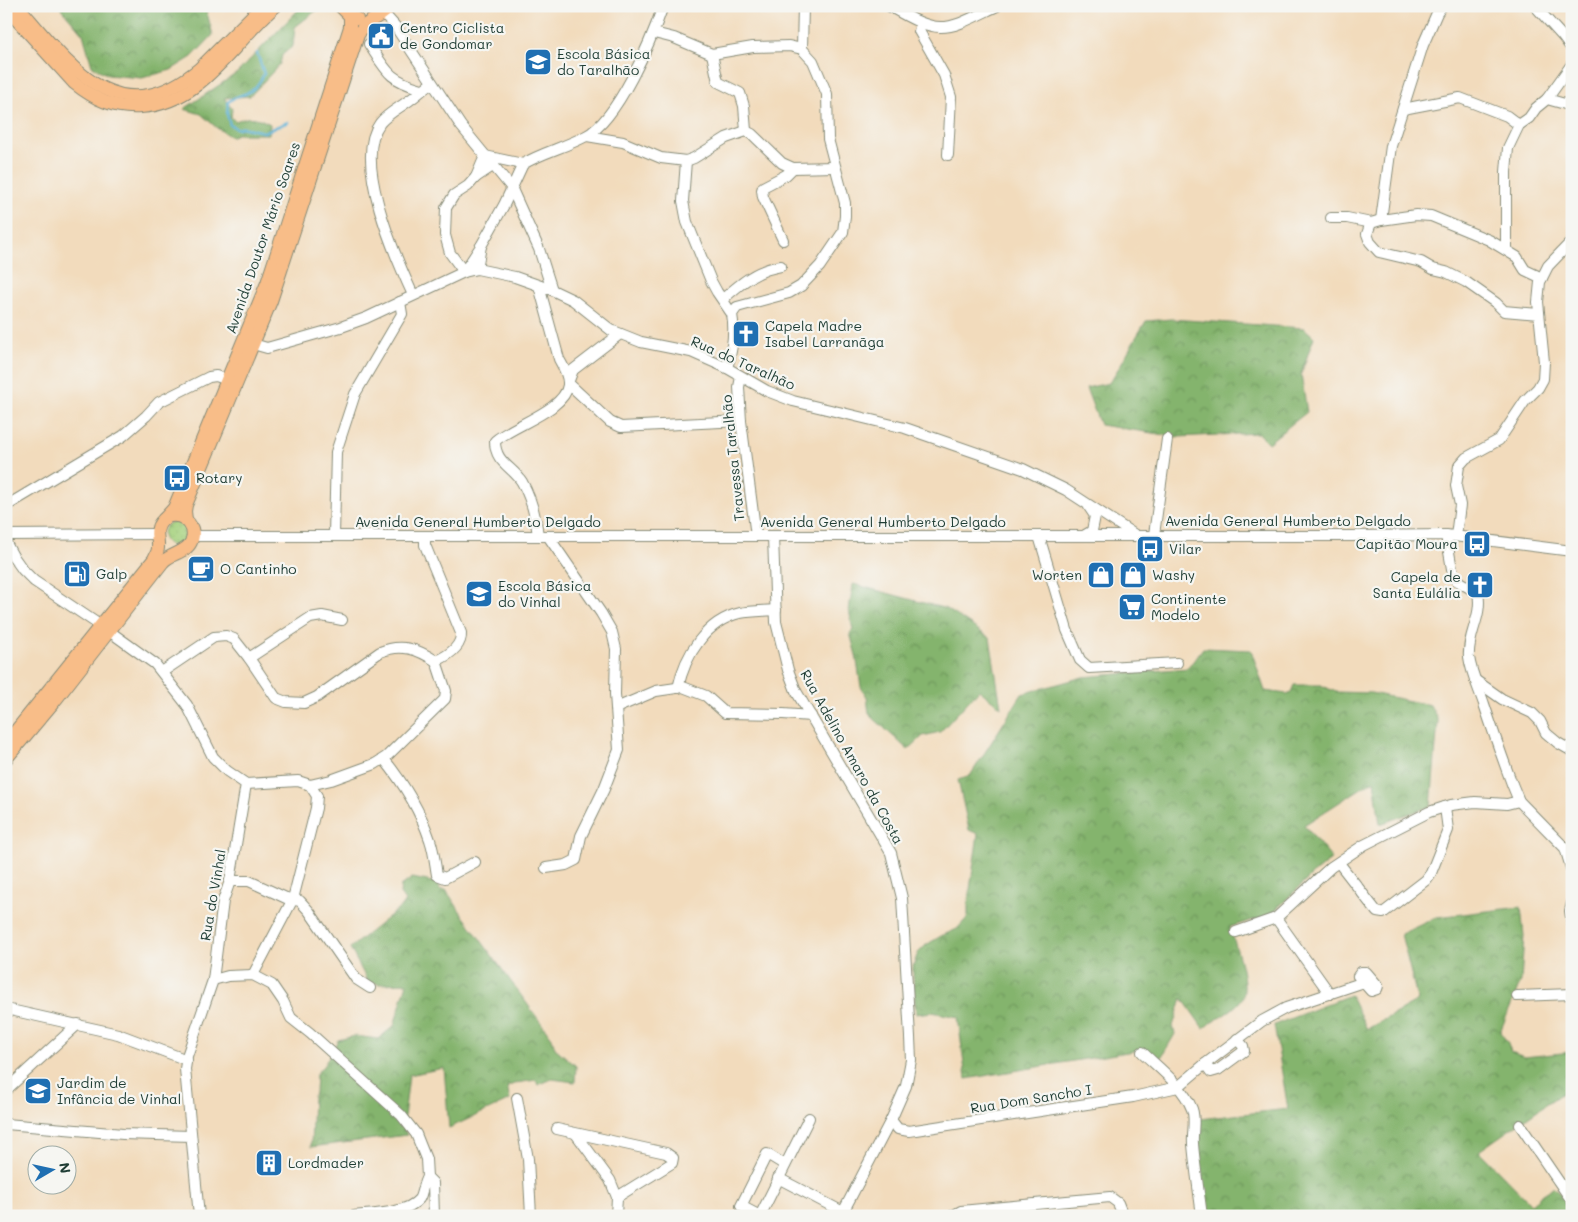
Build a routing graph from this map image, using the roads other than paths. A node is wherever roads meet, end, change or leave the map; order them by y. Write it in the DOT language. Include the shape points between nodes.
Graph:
graph roads {
  1 [pos="18,6"];
  2 [pos="262,6"];
  3 [pos="276,6"];
  4 [pos="340,6"];
  5 [pos="663,6"];
  6 [pos="804,6"];
  7 [pos="889,6"];
  8 [pos="998,6"];
  9 [pos="1442,6"];
  10 [pos="1536,6"];
  11 [pos="6,8"];
  12 [pos="385,14"];
  13 [pos="350,16"];
  14 [pos="921,24"];
  15 [pos="654,33"];
  16 [pos="369,44"];
  17 [pos="802,49"];
  18 [pos="1572,49"];
  19 [pos="712,54"];
  20 [pos="1572,64"];
  21 [pos="432,83"];
  22 [pos="422,89"];
  23 [pos="1548,99"];
  24 [pos="1572,106"];
  25 [pos="1403,110"];
  26 [pos="1519,125"];
  27 [pos="746,131"];
  28 [pos="587,136"];
  29 [pos="948,155"];
  30 [pos="486,156"];
  31 [pos="686,161"];
  32 [pos="523,164"];
  33 [pos="494,165"];
  34 [pos="835,167"];
  35 [pos="793,168"];
  36 [pos="476,178"];
  37 [pos="511,187"];
  38 [pos="1331,218"];
  39 [pos="1376,222"];
  40 [pos="783,240"];
  41 [pos="1572,241"];
  42 [pos="481,246"];
  43 [pos="1506,250"];
  44 [pos="781,266"];
  45 [pos="477,269"];
  46 [pos="464,272"];
  47 [pos="1542,278"];
  48 [pos="540,286"];
  49 [pos="552,290"];
  50 [pos="414,295"];
  51 [pos="723,299"];
  52 [pos="400,302"];
  53 [pos="732,314"];
  54 [pos="1539,314"];
  55 [pos="620,334"];
  56 [pos="253,344"];
  57 [pos="727,368"];
  58 [pos="742,377"];
  59 [pos="228,380"];
  60 [pos="568,383"];
  61 [pos="741,421"];
  62 [pos="1167,439"];
  63 [pos="1087,504"];
  64 [pos="6,506"];
  65 [pos="164,519"];
  66 [pos="186,520"];
  67 [pos="6,535"];
  68 [pos="1085,535"];
  69 [pos="1136,535"];
  70 [pos="1154,535"];
  71 [pos="193,536"];
  72 [pos="334,536"];
  73 [pos="425,536"];
  74 [pos="543,536"];
  75 [pos="756,536"];
  76 [pos="774,536"];
  77 [pos="1039,536"];
  78 [pos="1451,536"];
  79 [pos="157,538"];
  80 [pos="6,543"];
  81 [pos="1572,551"];
  82 [pos="177,552"];
  83 [pos="776,610"];
  84 [pos="342,620"];
  85 [pos="105,629"];
  86 [pos="249,658"];
  87 [pos="436,662"];
  88 [pos="1176,663"];
  89 [pos="162,672"];
  90 [pos="1475,680"];
  91 [pos="678,688"];
  92 [pos="616,708"];
  93 [pos="811,716"];
  94 [pos="6,743"];
  95 [pos="1572,751"];
  96 [pos="6,758"];
  97 [pos="384,759"];
  98 [pos="246,784"];
  99 [pos="310,785"];
  100 [pos="1518,800"];
  101 [pos="1445,807"];
  102 [pos="1568,848"];
  103 [pos="475,862"];
  104 [pos="1339,863"];
  105 [pos="546,868"];
  106 [pos="1572,869"];
  107 [pos="230,881"];
  108 [pos="293,899"];
  109 [pos="1572,903"];
  110 [pos="1276,918"];
  111 [pos="1572,923"];
  112 [pos="1236,932"];
  113 [pos="253,975"];
  114 [pos="213,980"];
  115 [pos="1364,982"];
  116 [pos="370,988"];
  117 [pos="1330,994"];
  118 [pos="1572,994"];
  119 [pos="1517,996"];
  120 [pos="6,1010"];
  121 [pos="78,1024"];
  122 [pos="1142,1052"];
  123 [pos="187,1060"];
  124 [pos="1178,1087"];
  125 [pos="6,1090"];
  126 [pos="516,1098"];
  127 [pos="809,1118"];
  128 [pos="891,1120"];
  129 [pos="6,1124"];
  130 [pos="1520,1125"];
  131 [pos="558,1129"];
  132 [pos="576,1134"];
  133 [pos="191,1136"];
  134 [pos="786,1165"];
  135 [pos="427,1177"];
  136 [pos="778,1178"];
  137 [pos="617,1197"];
  138 [pos="1572,1201"];
  139 [pos="842,1214"];
  140 [pos="199,1216"];
  141 [pos="354,1216"];
  142 [pos="434,1216"];
  143 [pos="531,1216"];
  144 [pos="616,1216"];
  145 [pos="760,1216"];
  146 [pos="952,1216"];
  147 [pos="1123,1216"];
  148 [pos="1202,1216"];
  1 -- 2 [label="main road" via="81,74 99,87 128,96 167,90 189,78"];
  3 -- 11 [label="main road" via="212,72 182,96 132,108 104,102 74,84"];
  4 -- 13 [label="main road"];
  5 -- 15 [label="street"];
  6 -- 17 [label="street"];
  7 -- 14 [label="street"];
  8 -- 14 [label="street" via="952,27 933,28"];
  9 -- 25 [label="street" via="1423,45"];
  10 -- 18 [label="street"];
  12 -- 13 [label="main road" via="359,20"];
  12 -- 21 [label="street"];
  12 -- 56 [label="main road, Avenida Doutor Mário Soares" via="365,23 358,35 271,301"];
  13 -- 59 [label="main road, Avenida Doutor Mário Soares" via="350,27 267,283"];
  14 -- 29 [label="street" via="919,31 944,76 951,97"];
  15 -- 19 [label="street"];
  15 -- 28 [label="street" via="617,105"];
  16 -- 22 [label="street" via="393,77"];
  17 -- 19 [label="street" via="789,46"];
  17 -- 34 [label="street" via="813,61 827,94 828,139"];
  19 -- 27 [label="street" via="718,82 740,93"];
  20 -- 23 [label="street"];
  21 -- 22 [label="street"];
  21 -- 30 [label="street"];
  22 -- 50 [label="street" via="380,124 375,131 372,158 384,224"];
  23 -- 24 [label="street"];
  23 -- 26 [label="street"];
  25 -- 26 [label="street" via="1460,98 1507,116"];
  25 -- 39 [label="street" via="1391,146"];
  26 -- 43 [label="street" via="1508,148"];
  27 -- 31 [label="street" via="726,138"];
  27 -- 35 [label="street" via="782,163"];
  28 -- 31 [label="street" via="623,142 661,158"];
  28 -- 32 [label="street"];
  30 -- 32 [label="street"];
  30 -- 33 [label="street"];
  30 -- 36 [label="street"];
  31 -- 51 [label="street" via="683,201 687,222 711,281"];
  32 -- 37 [label="street"];
  33 -- 36 [label="street"];
  33 -- 37 [label="street"];
  34 -- 35 [label="street"];
  34 -- 53 [label="street" via="845,203 845,216 843,232 825,259 801,286 788,293 741,305"];
  35 -- 40 [label="street" via="762,190"];
  36 -- 46 [label="street" via="454,195 446,208 445,235 450,253"];
  37 -- 42 [label="street"];
  37 -- 49 [label="street" via="539,249"];
  38 -- 39 [label="street"];
  39 -- 43 [label="street" via="1416,215 1432,216"];
  39 -- 54 [label="street" via="1366,234 1378,252 1422,262 1446,272 1466,282 1504,311"];
  41 -- 47 [label="street" via="1548,266"];
  42 -- 45 [label="street"];
  42 -- 46 [label="street"];
  43 -- 47 [label="street" via="1525,270"];
  44 -- 51 [label="street" via="744,280"];
  45 -- 46 [label="street, Rua do Taralhão"];
  45 -- 48 [label="street, Rua do Taralhão"];
  46 -- 50 [label="street, Rua do Taralhão"];
  47 -- 54 [label="street"];
  48 -- 49 [label="street, Rua do Taralhão"];
  48 -- 60 [label="street"];
  49 -- 55 [label="street, Rua do Taralhão" via="574,300"];
  50 -- 52 [label="street, Rua do Taralhão"];
  51 -- 53 [label="street"];
  52 -- 56 [label="street, Rua do Taralhão" via="341,327 267,348"];
  52 -- 72 [label="street" via="402,314 355,394 336,452"];
  53 -- 57 [label="street" via="734,322"];
  54 -- 78 [label="street" via="1544,362 1542,379 1499,440 1466,458 1459,466 1456,486 1460,505"];
  55 -- 57 [label="street, Rua do Taralhão" via="641,342 692,352"];
  55 -- 60 [label="street" via="573,370"];
  56 -- 66 [label="main road, Avenida Doutor Mário Soares" via="186,505"];
  57 -- 58 [label="street, Rua do Taralhão"];
  58 -- 61 [label="street, Travessa Taralhão" via="739,387"];
  58 -- 63 [label="street, Rua do Taralhão" via="793,401 905,428 1023,469"];
  59 -- 64 [label="street" via="209,377 164,399 123,436"];
  59 -- 65 [label="main road, Avenida Doutor Mário Soares" via="174,508"];
  60 -- 61 [label="street" via="610,422 621,427"];
  60 -- 74 [label="street" via="566,392 554,406 503,433 495,441 495,451 502,462 521,481"];
  61 -- 75 [label="street, Travessa Taralhão"];
  62 -- 70 [label="street"];
  63 -- 68 [label="street" via="1094,516 1092,530"];
  63 -- 69 [label="street, Rua do Taralhão"];
  65 -- 66 [label="main road" via="175,516"];
  65 -- 79 [label="main road"];
  66 -- 71 [label="main road"];
  67 -- 79 [label="street"];
  68 -- 69 [label="street, Avenida General Humberto Delgado"];
  68 -- 77 [label="street, Avenida General Humberto Delgado"];
  69 -- 70 [label="street, Avenida General Humberto Delgado"];
  70 -- 78 [label="street, Avenida General Humberto Delgado"];
  71 -- 72 [label="street, Avenida General Humberto Delgado"];
  71 -- 82 [label="main road" via="188,547"];
  72 -- 73 [label="street, Avenida General Humberto Delgado"];
  73 -- 74 [label="street, Avenida General Humberto Delgado"];
  73 -- 87 [label="street" via="425,545 461,633 458,645"];
  74 -- 75 [label="street, Avenida General Humberto Delgado"];
  74 -- 92 [label="street" via="602,613 612,632 616,649"];
  75 -- 76 [label="street, Avenida General Humberto Delgado"];
  76 -- 77 [label="street, Avenida General Humberto Delgado"];
  76 -- 83 [label="street, Rua Adelino Amaro da Costa"];
  77 -- 88 [label="street" via="1067,630 1080,660 1089,668"];
  78 -- 81 [label="street, Avenida General Humberto Delgado"];
  78 -- 90 [label="street" via="1452,569 1456,580 1478,593 1480,600 1469,655"];
  79 -- 82 [label="main road" via="165,550"];
  79 -- 85 [label="main road" via="159,548 154,559"];
  80 -- 85 [label="street" via="23,570 34,580"];
  82 -- 85 [label="main road" via="165,559"];
  83 -- 91 [label="street" via="739,614 719,622 694,647 682,670"];
  83 -- 93 [label="street, Rua Adelino Amaro da Costa" via="788,670"];
  84 -- 86 [label="street" via="322,616 310,618"];
  85 -- 89 [label="street" via="146,656"];
  85 -- 94 [label="main road"];
  85 -- 96 [label="main road" via="50,706"];
  86 -- 87 [label="street" via="276,698 304,703 388,649 410,648"];
  86 -- 89 [label="street" via="234,639 214,637"];
  87 -- 97 [label="street" via="446,692 445,699"];
  89 -- 98 [label="street" via="187,705 213,757"];
  90 -- 95 [label="street" via="1502,699 1532,713 1546,733"];
  90 -- 100 [label="street"];
  91 -- 92 [label="street" via="656,691"];
  91 -- 93 [label="street" via="706,696 726,713"];
  92 -- 105 [label="street" via="619,750 582,836 576,860"];
  93 -- 128 [label="street, Rua Adelino Amaro da Costa" via="891,853 900,885 910,1060 906,1086"];
  97 -- 99 [label="street"];
  97 -- 103 [label="street" via="418,809 431,842 437,875 445,878"];
  98 -- 99 [label="street" via="298,781"];
  98 -- 107 [label="street, Rua do Vinhal"];
  99 -- 108 [label="street" via="317,796 316,808"];
  100 -- 101 [label="street" via="1507,804 1475,802"];
  100 -- 102 [label="street"];
  101 -- 104 [label="street" via="1364,844"];
  101 -- 104 [label="street" via="1448,830 1431,873 1383,913 1377,912"];
  102 -- 106 [label="street"];
  104 -- 110 [label="street"];
  107 -- 108 [label="street" via="249,881"];
  107 -- 114 [label="street, Rua do Vinhal" via="223,901"];
  108 -- 113 [label="street"];
  108 -- 116 [label="street" via="300,901 309,911 356,979"];
  109 -- 111 [label="street"];
  110 -- 112 [label="street"];
  110 -- 117 [label="street"];
  113 -- 114 [label="street"];
  113 -- 135 [label="street" via="272,985 290,1018 401,1115 416,1134 426,1158"];
  114 -- 123 [label="street, Rua do Vinhal"];
  115 -- 117 [label="street"];
  117 -- 124 [label="street" via="1286,1008 1262,1021 1237,1039 1244,1051 1218,1070 1211,1072 1205,1064"];
  118 -- 119 [label="street"];
  120 -- 121 [label="street"];
  121 -- 123 [label="street" via="118,1034"];
  121 -- 125 [label="street"];
  122 -- 124 [label="street"];
  123 -- 133 [label="street, Rua do Vinhal"];
  124 -- 128 [label="street, Rua Dom Sancho I" via="909,1132 898,1129"];
  124 -- 148 [label="street" via="1193,1111 1194,1167"];
  126 -- 143 [label="street" via="528,1159"];
  127 -- 134 [label="street"];
  128 -- 139 [label="street, Rua Adelino Amaro da Costa"];
  129 -- 133 [label="street"];
  130 -- 138 [label="street"];
  131 -- 132 [label="street"];
  132 -- 137 [label="street" via="610,1180"];
  132 -- 137 [label="street" via="666,1153 673,1158 664,1169"];
  133 -- 140 [label="street, Rua do Vinhal"];
  134 -- 136 [label="street"];
  134 -- 145 [label="street" via="768,1154 741,1206"];
  135 -- 141 [label="street" via="420,1198 409,1207"];
  135 -- 142 [label="street" via="433,1183"];
  136 -- 139 [label="street"];
  136 -- 145 [label="street"];
  137 -- 144 [label="street"];
  146 -- 147 [label="street" via="961,1212 1110,1197 1118,1203"];
}
